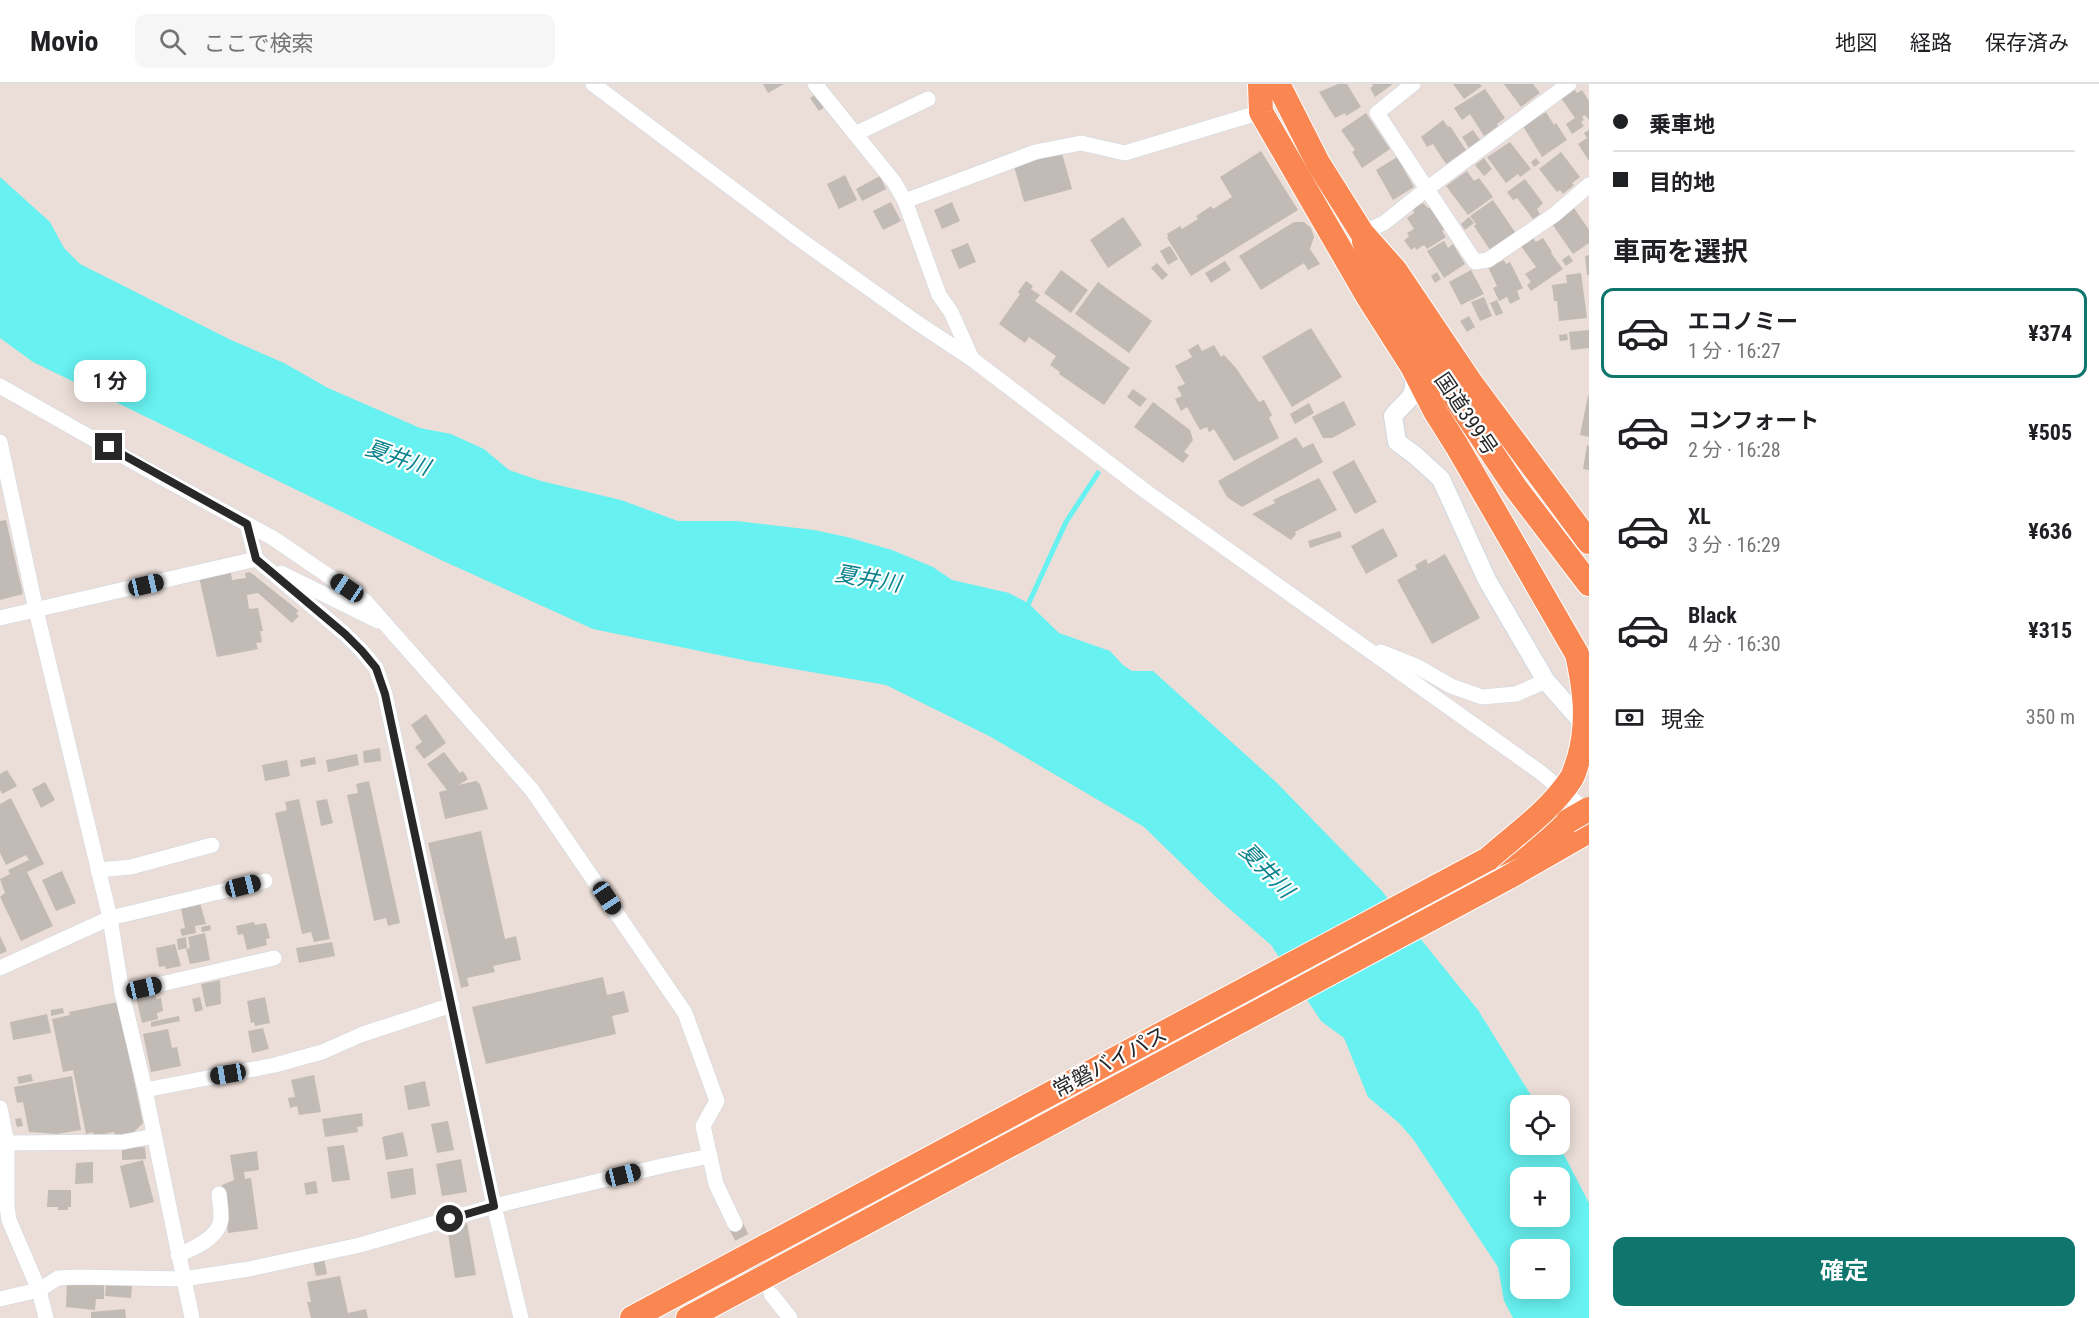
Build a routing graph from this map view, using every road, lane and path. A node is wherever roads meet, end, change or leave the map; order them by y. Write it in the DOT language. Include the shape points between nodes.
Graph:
graph roads {
  1 [pos="593,84"];
  2 [pos="815,84"];
  3 [pos="1260,84"];
  4 [pos="1278,84"];
  5 [pos="1413,84"];
  6 [pos="1569,84"];
  7 [pos="928,99"];
  8 [pos="1261,112"];
  9 [pos="855,134"];
  10 [pos="1589,185"];
  11 [pos="1428,188"];
  12 [pos="905,201"];
  13 [pos="1362,234"];
  14 [pos="972,359"];
  15 [pos="1412,366"];
  16 [pos="0,386"];
  17 [pos="1410,400"];
  18 [pos="1435,411"];
  19 [pos="0,442"];
  20 [pos="247,524"];
  21 [pos="1589,542"];
  22 [pos="261,564"];
  23 [pos="1589,584"];
  24 [pos="36,610"];
  25 [pos="0,618"];
  26 [pos="386,625"];
  27 [pos="1362,645"];
  28 [pos="1546,681"];
  29 [pos="1589,730"];
  30 [pos="1589,811"];
  31 [pos="1589,831"];
  32 [pos="1589,843"];
  33 [pos="212,844"];
  34 [pos="1488,859"];
  35 [pos="98,870"];
  36 [pos="1507,878"];
  37 [pos="265,881"];
  38 [pos="110,918"];
  39 [pos="274,958"];
  40 [pos="0,968"];
  41 [pos="122,993"];
  42 [pos="452,1005"];
  43 [pos="145,1090"];
  44 [pos="0,1108"];
  45 [pos="154,1136"];
  46 [pos="7,1143"];
  47 [pos="710,1156"];
  48 [pos="219,1194"];
  49 [pos="494,1206"];
  50 [pos="735,1224"];
  51 [pos="178,1255"];
  52 [pos="183,1279"];
  53 [pos="39,1290"];
  54 [pos="771,1294"];
  55 [pos="0,1299"];
  56 [pos="46,1318"];
  57 [pos="192,1318"];
  58 [pos="521,1318"];
  59 [pos="632,1318"];
  60 [pos="688,1318"];
  61 [pos="790,1318"];
  1 -- 14 [label="street" via="798,238"];
  2 -- 9 [label="street"];
  3 -- 8 [label="highway"];
  4 -- 13 [label="highway, 国道399号" via="1318,163"];
  5 -- 11 [label="street" via="1377,114"];
  6 -- 11 [label="street"];
  7 -- 9 [label="street"];
  8 -- 12 [label="street" via="1125,153 1082,143 1035,152"];
  8 -- 15 [label="highway"];
  9 -- 12 [label="street"];
  10 -- 11 [label="street" via="1498,254 1475,262"];
  11 -- 13 [label="street" via="1384,223"];
  12 -- 14 [label="street" via="939,295"];
  13 -- 21 [label="highway, 国道399号" via="1395,270 1471,383"];
  13 -- 23 [label="highway, 国道399号" via="1379,284 1515,487"];
  14 -- 27 [label="street" via="1148,493"];
  15 -- 17 [label="street" via="1416,388"];
  15 -- 18 [label="highway"];
  16 -- 20 [label="street"];
  17 -- 18 [label="street"];
  17 -- 28 [label="street" via="1393,416 1397,442 1441,479 1487,580"];
  18 -- 34 [label="highway, bridge" via="1577,654 1587,711 1584,742 1572,778 1548,807"];
  19 -- 24 [label="street"];
  20 -- 22 [label="street"];
  20 -- 26 [label="street" via="365,601"];
  22 -- 24 [label="street"];
  22 -- 26 [label="street"];
  22 -- 42 [label="street" via="345,634 376,668 385,694"];
  24 -- 25 [label="street"];
  24 -- 35 [label="street"];
  26 -- 47 [label="street" via="532,790 685,1013 717,1101 703,1126"];
  27 -- 28 [label="street" via="1482,697 1516,694"];
  27 -- 30 [label="street"];
  28 -- 29 [label="street"];
  30 -- 34 [label="highway, 常磐バイパス, bridge"];
  31 -- 36 [label="highway, 常磐バイパス"];
  32 -- 36 [label="highway"];
  33 -- 35 [label="street" via="131,867"];
  34 -- 59 [label="highway, 常磐バイパス"];
  35 -- 38 [label="street"];
  36 -- 60 [label="highway, 常磐バイパス"];
  37 -- 38 [label="street"];
  38 -- 40 [label="street"];
  38 -- 41 [label="street"];
  39 -- 41 [label="street"];
  41 -- 43 [label="street"];
  42 -- 43 [label="street" via="322,1052"];
  42 -- 49 [label="street"];
  43 -- 45 [label="street"];
  44 -- 46 [label="street"];
  45 -- 46 [label="street" via="123,1142"];
  45 -- 51 [label="street"];
  46 -- 53 [label="street" via="9,1220"];
  47 -- 49 [label="street"];
  47 -- 50 [label="street" via="716,1184"];
  48 -- 51 [label="street" via="219,1227 210,1238"];
  49 -- 52 [label="street" via="360,1245"];
  49 -- 58 [label="street"];
  51 -- 52 [label="street"];
  52 -- 53 [label="street" via="58,1278"];
  52 -- 57 [label="street"];
  53 -- 55 [label="street"];
  53 -- 56 [label="street"];
  54 -- 61 [label="street"];
}
